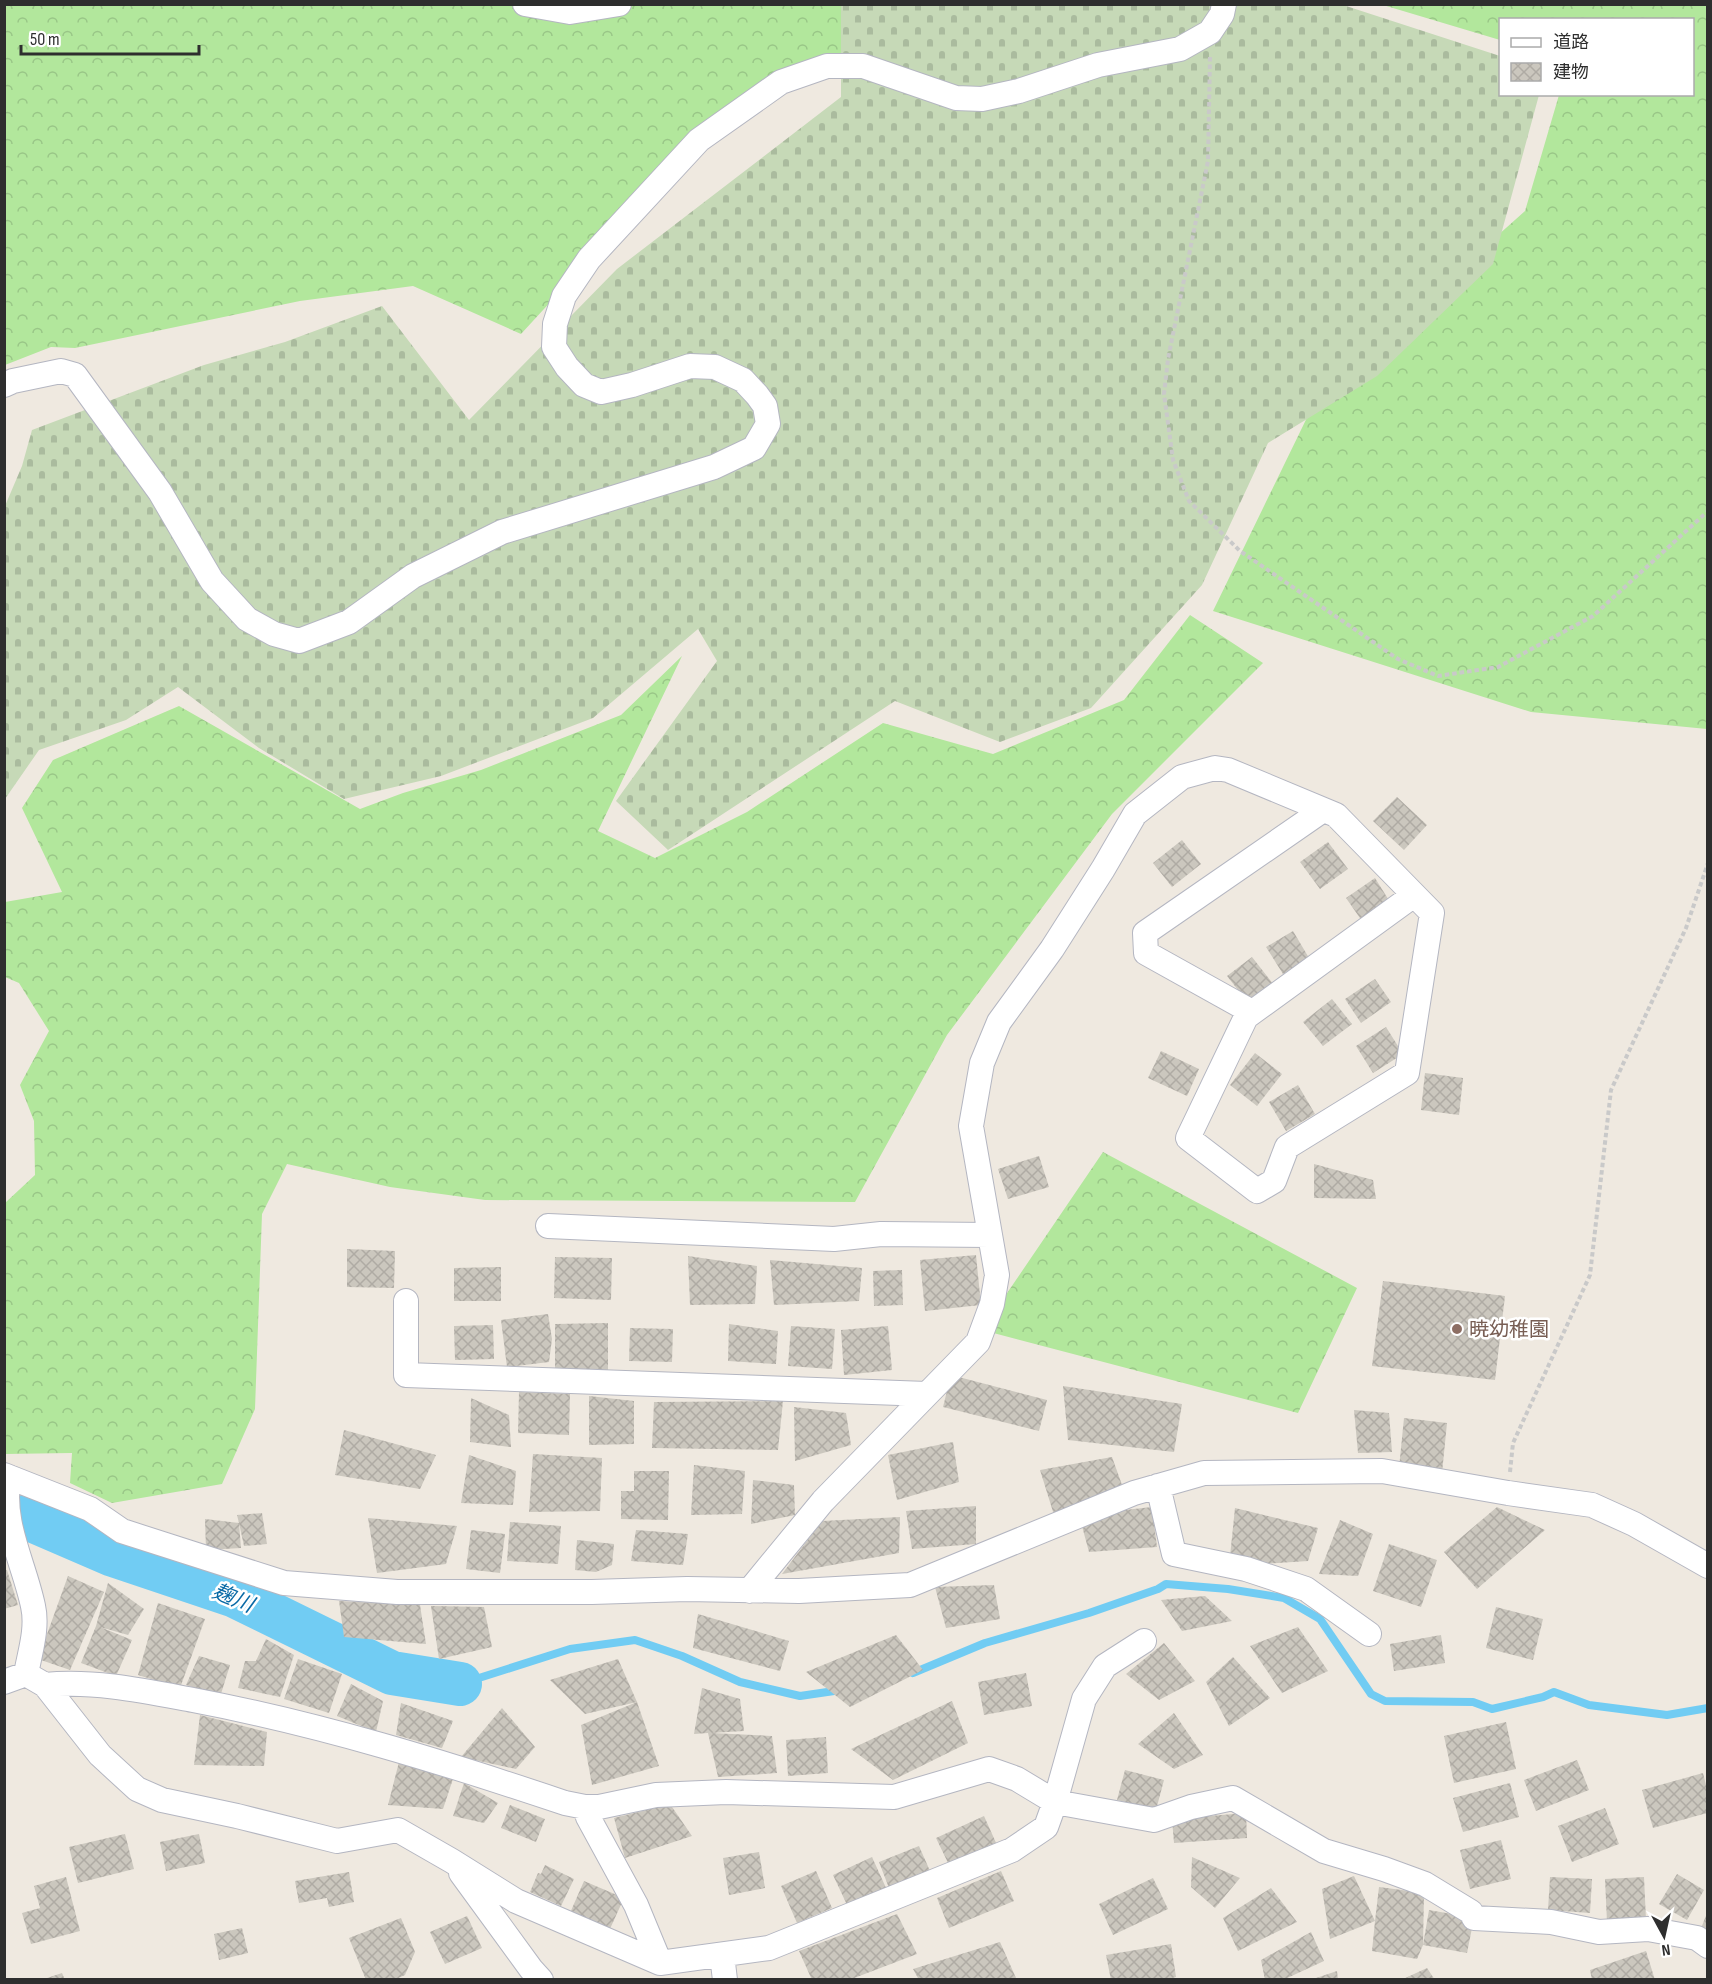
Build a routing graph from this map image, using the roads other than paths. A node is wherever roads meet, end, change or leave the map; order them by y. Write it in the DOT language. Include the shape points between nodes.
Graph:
graph roads {
  1 [pos="525,4"];
  2 [pos="619,4"];
  3 [pos="1224,4"];
  4 [pos="4,385"];
  5 [pos="1323,810"];
  6 [pos="1414,895"];
  7 [pos="1252,1012"];
  8 [pos="548,1226"];
  9 [pos="990,1236"];
  10 [pos="406,1301"];
  11 [pos="927,1394"];
  12 [pos="7,1480"];
  13 [pos="1158,1486"];
  14 [pos="1707,1566"];
  15 [pos="749,1591"];
  16 [pos="1368,1634"];
  17 [pos="1144,1641"];
  18 [pos="25,1680"];
  19 [pos="1055,1802"];
  20 [pos="585,1807"];
  21 [pos="452,1861"];
  22 [pos="1707,1946"];
  23 [pos="722,1955"];
  24 [pos="660,1963"];
  25 [pos="541,1980"];
  26 [pos="725,1980"];
  1 -- 2 [label="street" via="570,12"];
  3 -- 4 [label="street" via="1210,33 1180,49 1098,65 982,99 956,98 862,66 827,66 781,82 699,140 589,259 564,296 555,324 554,347 567,367 584,385 601,392 690,366 715,367 742,380 765,406 768,424 754,448 714,467 502,532 413,576 349,622 299,641 274,634 247,619 212,581 160,492 75,375 61,371"];
  5 -- 6 [label="street" via="1336,815"];
  5 -- 7 [label="street" via="1145,933 1146,953"];
  5 -- 9 [label="street" via="1215,768 1182,777 1136,814 1052,949 999,1022 982,1063 971,1126"];
  6 -- 7 [label="street"];
  6 -- 7 [label="street" via="1432,913 1407,1073 1287,1147 1274,1181 1257,1191 1188,1138 1246,1017"];
  8 -- 9 [label="street" via="834,1239 881,1234"];
  9 -- 11 [label="street" via="997,1275 992,1304 978,1342"];
  10 -- 11 [label="street" via="406,1375"];
  11 -- 15 [label="street" via="823,1501"];
  12 -- 15 [label="street" via="90,1509 122,1531 284,1583 397,1592"];
  12 -- 18 [label="street" via="7,1525 33,1606 35,1626"];
  13 -- 14 [label="street" via="1204,1473 1382,1471 1592,1505"];
  13 -- 15 [label="street" via="910,1585"];
  13 -- 16 [label="street" via="1174,1554 1246,1569 1306,1589"];
  17 -- 19 [label="street" via="1105,1666 1084,1699"];
  18 -- 20 [label="street" via="130,1689 258,1712 429,1758"];
  18 -- 21 [label="street" via="136,1789 162,1800 337,1841 398,1830"];
  19 -- 20 [label="street" via="1017,1779 989,1769 894,1797 726,1792 656,1795"];
  19 -- 22 [label="street" via="1154,1820 1233,1798 1324,1851 1425,1884 1471,1912 1474,1918 1551,1923 1599,1932 1648,1929 1697,1938"];
  19 -- 23 [label="street" via="1046,1827 1012,1850 769,1948"];
  20 -- 24 [label="street" via="636,1905"];
  21 -- 24 [label="street" via="516,1901"];
  21 -- 25 [label="street"];
  23 -- 24 [label="street"];
  23 -- 26 [label="street"];
}
